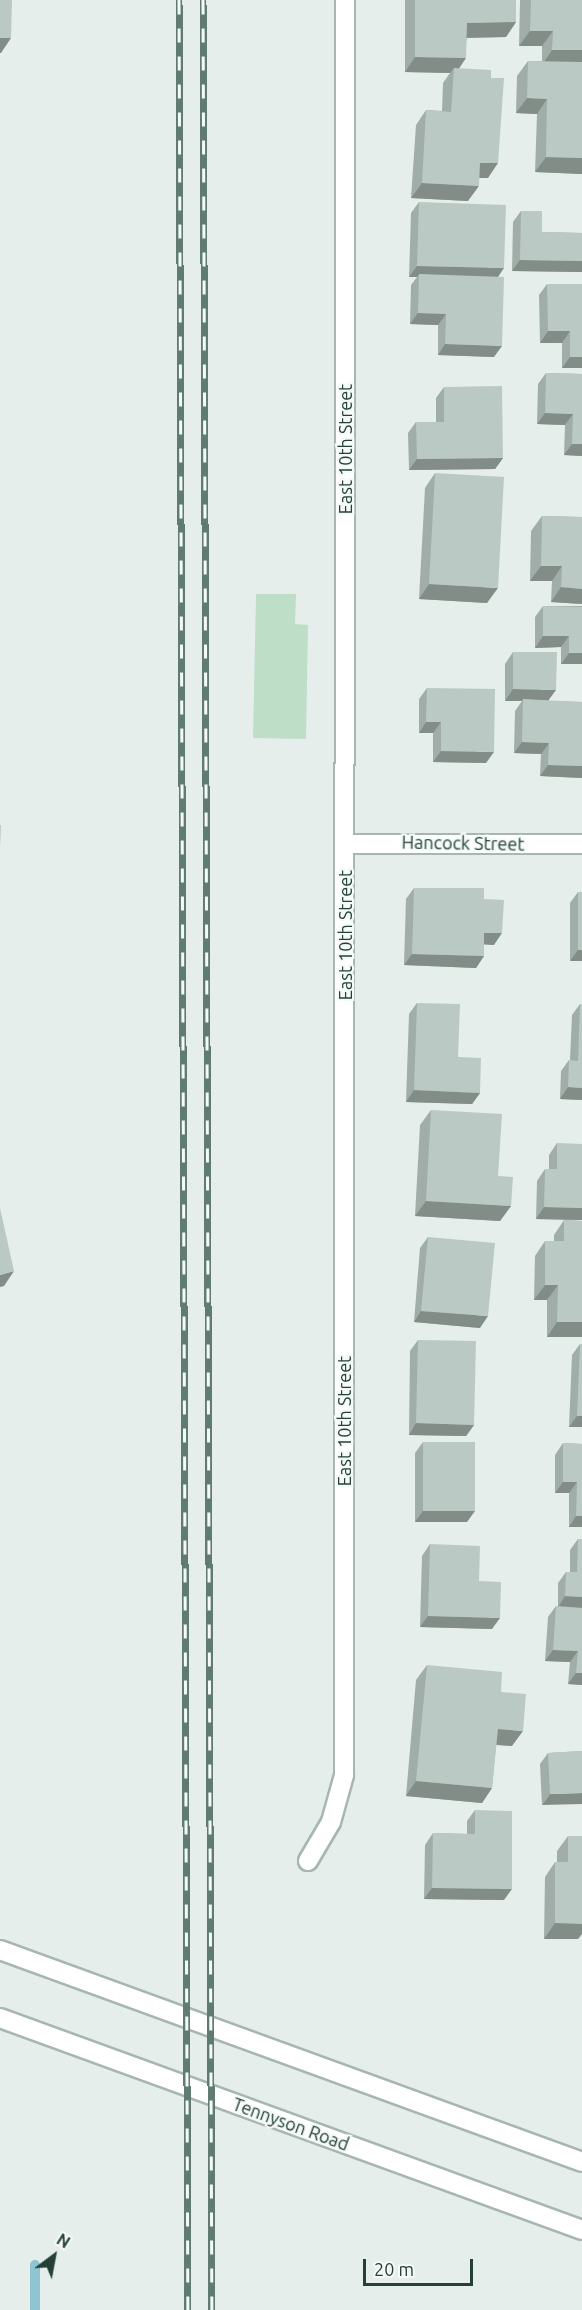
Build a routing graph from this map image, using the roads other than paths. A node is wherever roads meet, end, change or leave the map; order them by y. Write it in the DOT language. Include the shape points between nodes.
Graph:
graph roads {
  1 [pos="345,0"];
  2 [pos="345,844"];
  3 [pos="582,844"];
  4 [pos="308,1861"];
  5 [pos="0,1950"];
  6 [pos="0,2018"];
  7 [pos="582,2162"];
  8 [pos="582,2230"];
  1 -- 2 [label="street, East 10th Street"];
  2 -- 3 [label="street, Hancock Street"];
  2 -- 4 [label="street, East 10th Street" via="344,1774 331,1822"];
  5 -- 7 [label="street"];
  6 -- 8 [label="street, Tennyson Road"];
}
